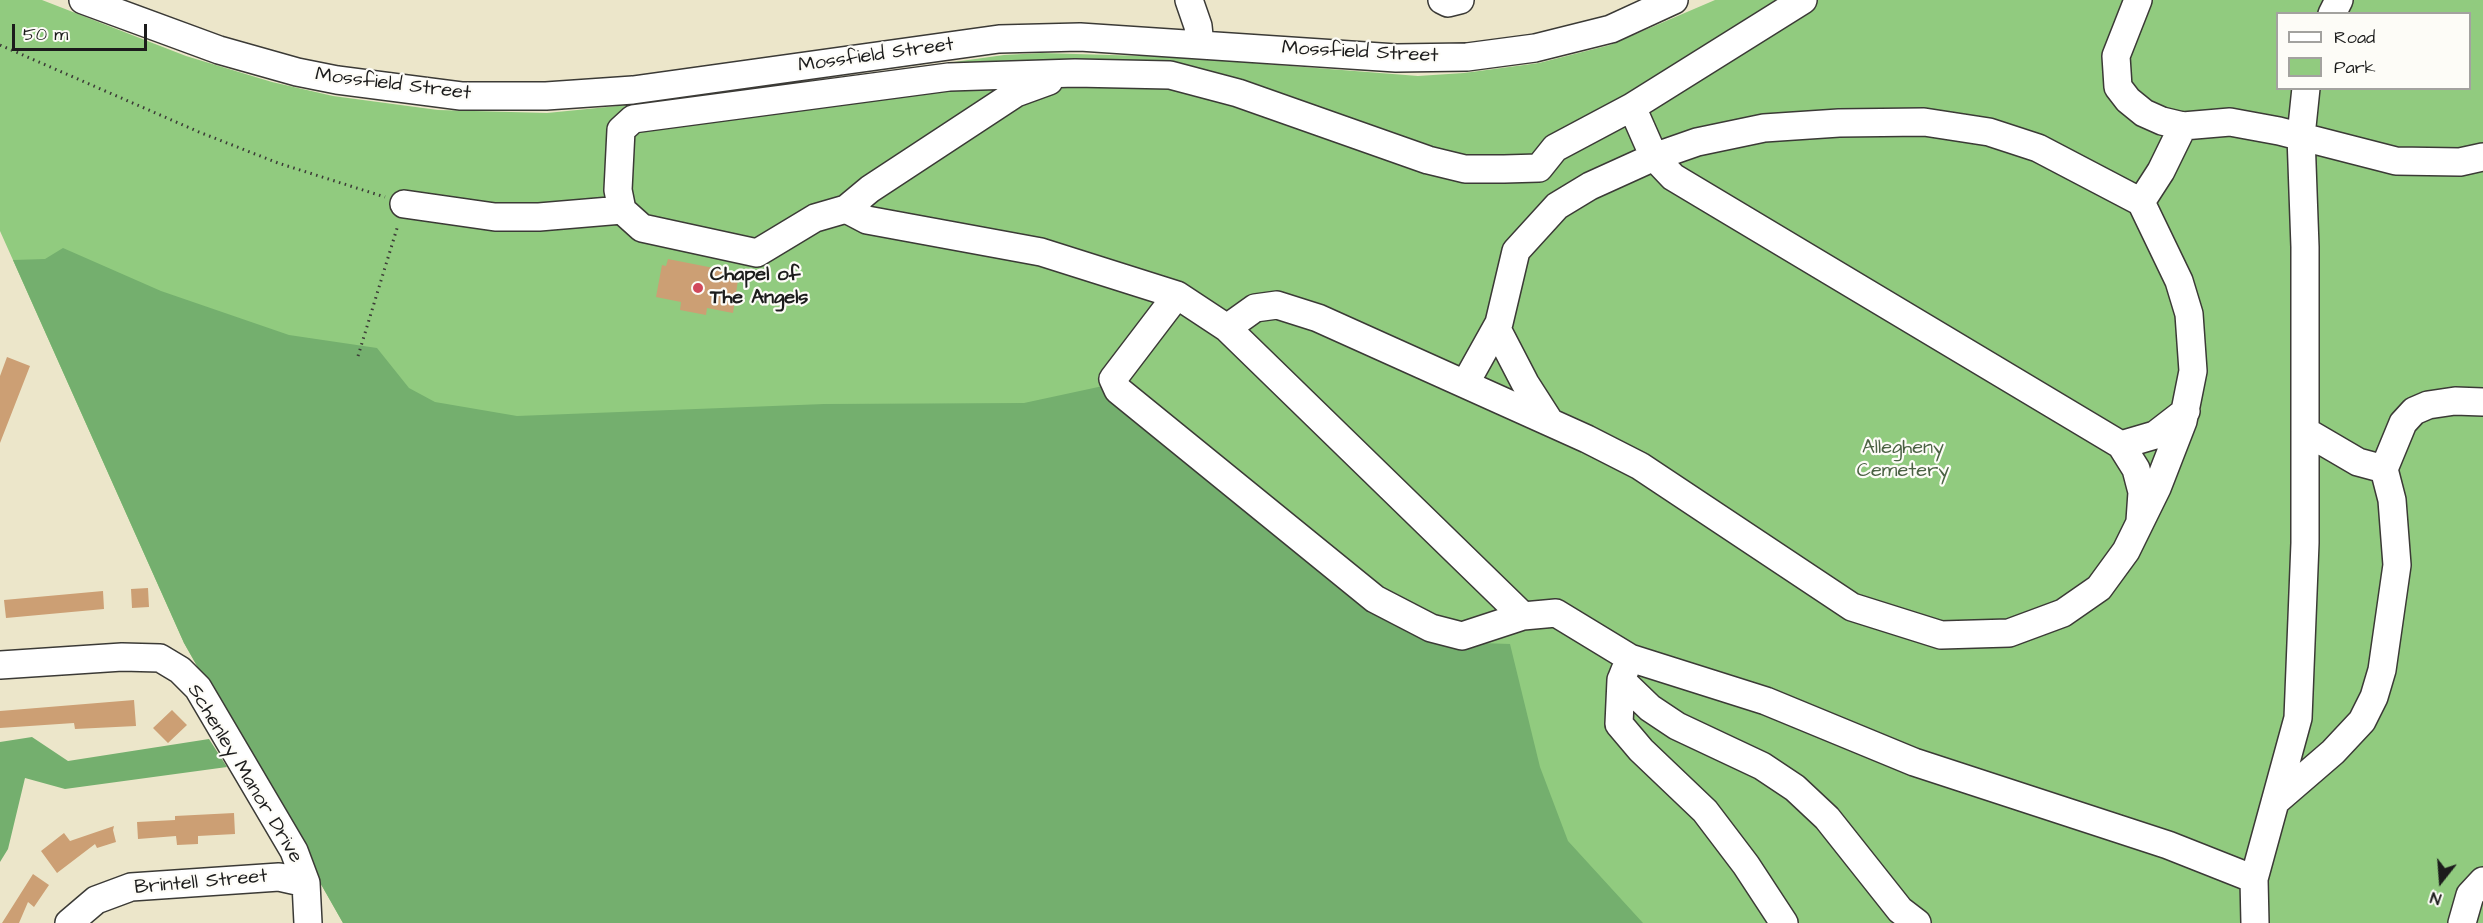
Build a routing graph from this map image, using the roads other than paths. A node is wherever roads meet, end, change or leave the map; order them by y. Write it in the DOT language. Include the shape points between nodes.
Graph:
graph roads {
  1 [pos="83,0"];
  2 [pos="1189,0"];
  3 [pos="1674,0"];
  4 [pos="1803,0"];
  5 [pos="2138,0"];
  6 [pos="1200,45"];
  7 [pos="1088,73"];
  8 [pos="2306,90"];
  9 [pos="1632,107"];
  10 [pos="2183,126"];
  11 [pos="2301,136"];
  12 [pos="1654,157"];
  13 [pos="2483,158"];
  14 [pos="1539,168"];
  15 [pos="2141,202"];
  16 [pos="404,204"];
  17 [pos="1557,206"];
  18 [pos="846,209"];
  19 [pos="622,210"];
  20 [pos="1177,295"];
  21 [pos="1227,328"];
  22 [pos="1497,329"];
  23 [pos="1465,384"];
  24 [pos="2483,402"];
  25 [pos="2186,411"];
  26 [pos="1550,422"];
  27 [pos="2305,431"];
  28 [pos="2121,445"];
  29 [pos="2384,469"];
  30 [pos="2140,521"];
  31 [pos="1523,616"];
  32 [pos="0,665"];
  33 [pos="1625,669"];
  34 [pos="2276,802"];
  35 [pos="2254,879"];
  36 [pos="2483,881"];
  37 [pos="306,883"];
  38 [pos="69,923"];
  39 [pos="308,923"];
  40 [pos="1784,923"];
  41 [pos="1917,923"];
  42 [pos="2255,923"];
  43 [pos="2462,923"];
  1 -- 6 [label="street, Mossfield Street" via="219,50 297,72 461,96 633,90 999,39 1080,37"];
  2 -- 6 [label="street"];
  3 -- 6 [label="street, Mossfield Street" via="1601,32 1535,48 1467,57 1396,58"];
  4 -- 9 [label="street"];
  5 -- 10 [label="street" via="2116,56 2118,87 2144,112"];
  7 -- 14 [label="street" via="1170,75 1238,93 1428,160 1465,169"];
  7 -- 18 [label="street" via="1055,78 1016,93"];
  7 -- 19 [label="street" via="949,77 633,118 621,130 618,190"];
  8 -- 11 [label="street"];
  9 -- 12 [label="street"];
  9 -- 14 [label="street" via="1555,148"];
  10 -- 11 [label="street" via="2230,122"];
  10 -- 15 [label="street"];
  11 -- 13 [label="street" via="2396,161 2460,162"];
  11 -- 27 [label="street"];
  12 -- 15 [label="street" via="1697,142 1764,128 1924,122 1989,132 2038,148"];
  12 -- 17 [label="street"];
  12 -- 28 [label="street" via="1673,177"];
  14 -- 17 [label="street"];
  15 -- 25 [label="street" via="2179,281 2189,314 2193,371"];
  16 -- 19 [label="street" via="495,217"];
  17 -- 22 [label="street" via="1516,251"];
  18 -- 19 [label="street" via="815,218 757,253 642,228"];
  18 -- 20 [label="street" via="867,220 1041,252"];
  20 -- 21 [label="street"];
  20 -- 31 [label="street" via="1113,379 1118,390 1375,599 1431,628 1462,636"];
  21 -- 23 [label="street" via="1255,308 1277,305 1318,318"];
  21 -- 31 [label="street"];
  22 -- 23 [label="street"];
  22 -- 26 [label="street"];
  23 -- 26 [label="street"];
  24 -- 29 [label="street" via="2455,400 2414,411 2403,423"];
  25 -- 28 [label="street" via="2155,435"];
  25 -- 30 [label="street"];
  26 -- 30 [label="street" via="1640,466 1852,607 1941,635 2009,633 2063,613 2099,588 2126,551"];
  27 -- 29 [label="street" via="2358,462"];
  27 -- 34 [label="street" via="2298,718"];
  28 -- 30 [label="street" via="2136,469 2142,492"];
  29 -- 34 [label="street" via="2392,500 2397,565 2382,670 2374,697 2362,722"];
  31 -- 33 [label="street" via="1556,614"];
  32 -- 37 [label="street, Schenley Manor Drive" via="160,658 180,670 198,688 294,851"];
  33 -- 35 [label="street" via="1766,701 1914,762 2168,845"];
  33 -- 40 [label="street" via="1619,724 1705,811"];
  33 -- 41 [label="street" via="1650,708 1677,726 1762,766 1795,788 1827,818 1900,910"];
  34 -- 35 [label="street"];
  35 -- 42 [label="street"];
  36 -- 43 [label="street" via="2470,895"];
  37 -- 38 [label="street, Brintell Street" via="279,877 131,887 96,900"];
  37 -- 39 [label="street, Schenley Manor Drive"];
}
